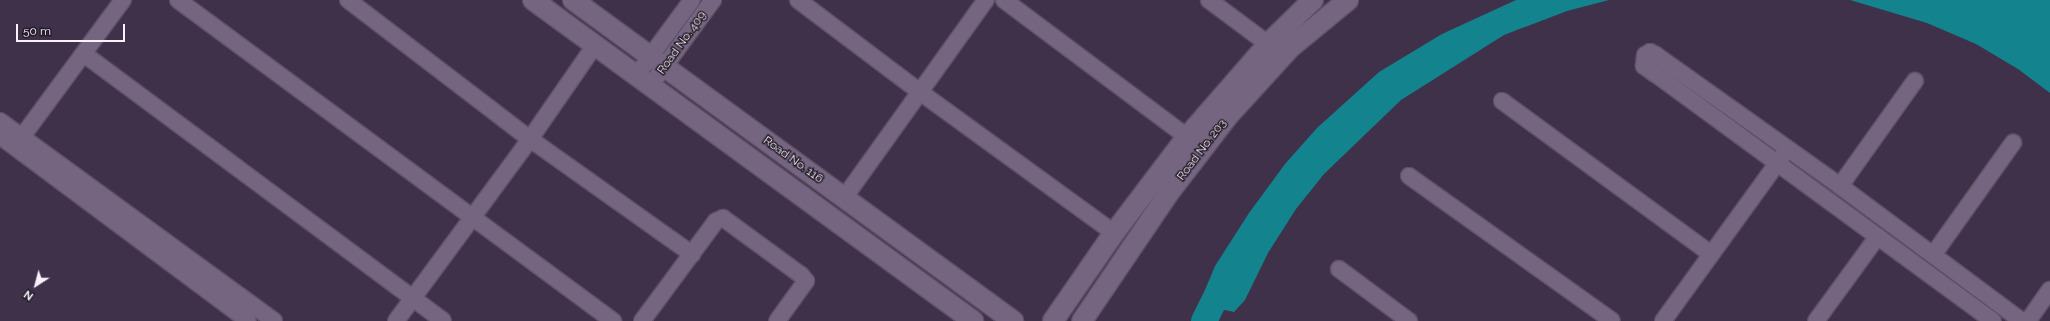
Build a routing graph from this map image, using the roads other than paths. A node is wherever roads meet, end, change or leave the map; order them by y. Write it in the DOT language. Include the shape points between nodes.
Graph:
graph roads {
  1 [pos="123,0"];
  2 [pos="178,0"];
  3 [pos="348,0"];
  4 [pos="533,0"];
  5 [pos="573,0"];
  6 [pos="692,0"];
  7 [pos="713,0"];
  8 [pos="798,0"];
  9 [pos="986,0"];
  10 [pos="1004,0"];
  11 [pos="1209,0"];
  12 [pos="1313,0"];
  13 [pos="1348,0"];
  14 [pos="1268,44"];
  15 [pos="595,45"];
  16 [pos="84,54"];
  17 [pos="657,62"];
  18 [pos="643,81"];
  19 [pos="1915,81"];
  20 [pos="920,92"];
  21 [pos="1502,101"];
  22 [pos="0,121"];
  23 [pos="0,136"];
  24 [pos="1187,137"];
  25 [pos="530,139"];
  26 [pos="19,142"];
  27 [pos="2013,143"];
  28 [pos="1787,149"];
  29 [pos="1778,163"];
  30 [pos="1409,176"];
  31 [pos="1840,186"];
  32 [pos="844,198"];
  33 [pos="472,217"];
  34 [pos="1114,233"];
  35 [pos="1878,236"];
  36 [pos="692,254"];
  37 [pos="1711,254"];
  38 [pos="1933,256"];
  39 [pos="1339,270"];
  40 [pos="2050,290"];
  41 [pos="411,299"];
  42 [pos="779,320"];
  43 [pos="248,321"];
  44 [pos="274,321"];
  45 [pos="396,321"];
  46 [pos="443,321"];
  47 [pos="613,321"];
  48 [pos="642,321"];
  49 [pos="973,321"];
  50 [pos="1013,321"];
  51 [pos="1053,321"];
  52 [pos="1082,321"];
  53 [pos="1409,321"];
  54 [pos="1612,321"];
  55 [pos="1664,321"];
  56 [pos="1816,321"];
  57 [pos="1993,321"];
  58 [pos="2022,321"];
  59 [pos="2028,321"];
  1 -- 16 [label="street"];
  2 -- 33 [label="street"];
  3 -- 25 [label="street"];
  4 -- 15 [label="street, Road No. 116"];
  5 -- 17 [label="street, Road No. 116"];
  6 -- 17 [label="street, Road No. 409"];
  7 -- 17 [label="street, Road No. 409"];
  8 -- 20 [label="street"];
  9 -- 20 [label="street"];
  10 -- 24 [label="street"];
  11 -- 14 [label="street"];
  12 -- 14 [label="street"];
  13 -- 52 [label="street, Road No. 203" via="1291,48 1227,117 1168,194"];
  14 -- 24 [label="street"];
  15 -- 18 [label="street, Road No. 116"];
  15 -- 25 [label="street"];
  16 -- 26 [label="street"];
  16 -- 41 [label="street"];
  17 -- 18 [label="street, Road No. 409"];
  17 -- 32 [label="street, Road No. 116"];
  18 -- 49 [label="street, Road No. 116"];
  19 -- 31 [label="street"];
  20 -- 32 [label="street"];
  20 -- 34 [label="street"];
  21 -- 37 [label="street"];
  22 -- 26 [label="street"];
  23 -- 26 [label="street"];
  24 -- 34 [label="street"];
  25 -- 33 [label="street"];
  25 -- 36 [label="street"];
  26 -- 43 [label="street"];
  26 -- 44 [label="street"];
  27 -- 38 [label="street"];
  28 -- 29 [label="street"];
  28 -- 29 [label="street" via="1656,55 1650,52 1645,55 1644,66"];
  28 -- 31 [label="street"];
  29 -- 35 [label="street"];
  29 -- 37 [label="street"];
  30 -- 54 [label="street"];
  31 -- 38 [label="street"];
  32 -- 50 [label="street, Road No. 116"];
  33 -- 41 [label="street"];
  33 -- 47 [label="street"];
  34 -- 51 [label="street"];
  35 -- 56 [label="street"];
  35 -- 57 [label="street"];
  36 -- 42 [label="street" via="716,221 724,218 801,275 806,281 805,285"];
  36 -- 48 [label="street"];
  37 -- 55 [label="street"];
  38 -- 58 [label="street"];
  39 -- 53 [label="street"];
  40 -- 59 [label="street"];
  41 -- 45 [label="street"];
  41 -- 46 [label="street"];
}
